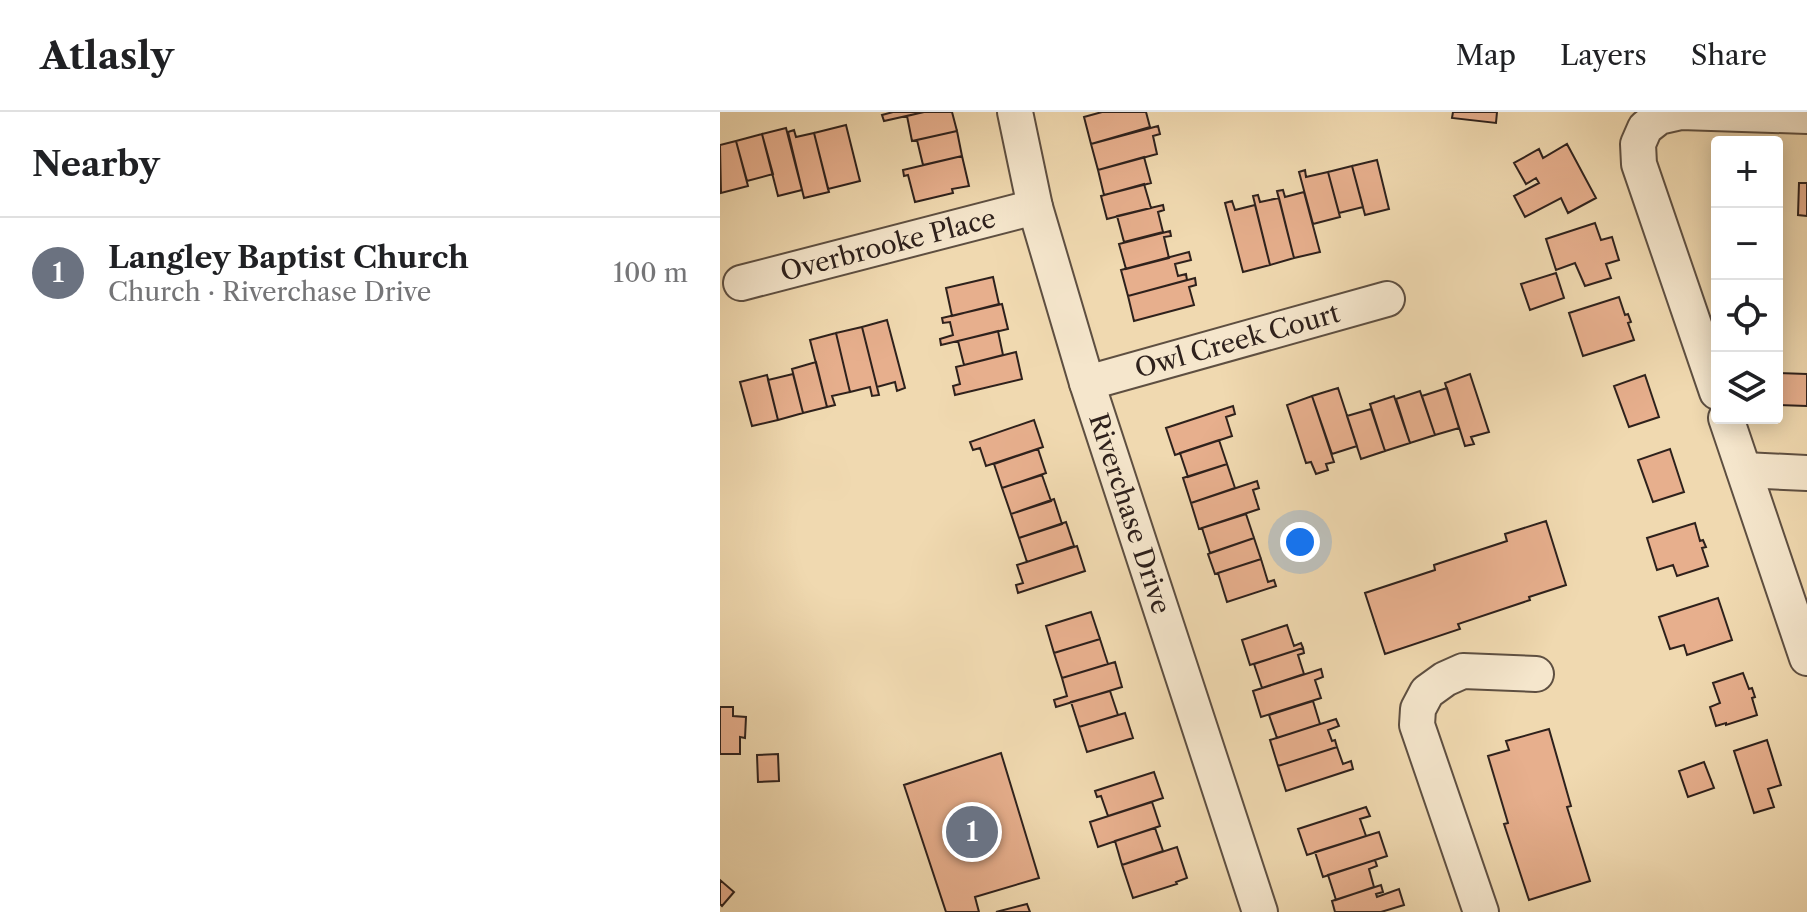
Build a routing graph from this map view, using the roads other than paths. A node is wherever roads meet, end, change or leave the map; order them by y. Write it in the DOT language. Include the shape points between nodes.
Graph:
graph roads {
  1 [pos="1015,112"];
  2 [pos="1807,116"];
  3 [pos="1035,207"];
  4 [pos="741,283"];
  5 [pos="1387,299"];
  6 [pos="1711,374"];
  7 [pos="1087,383"];
  8 [pos="1728,424"];
  9 [pos="1744,470"];
  10 [pos="1807,473"];
  11 [pos="1807,658"];
  12 [pos="1536,674"];
  13 [pos="1260,912"];
  14 [pos="1481,912"];
  1 -- 3 [label="street, Riverchase Drive"];
  2 -- 6 [label="street" via="1681,112 1659,117 1645,128 1638,144 1639,164"];
  3 -- 4 [label="street, Overbrooke Place"];
  3 -- 7 [label="street, Riverchase Drive"];
  5 -- 7 [label="street, Owl Creek Court"];
  7 -- 13 [label="street, Riverchase Drive"];
  8 -- 9 [label="street"];
  9 -- 10 [label="street"];
  9 -- 11 [label="street"];
  12 -- 14 [label="street" via="1463,671 1427,692 1418,709 1417,725"];
}
